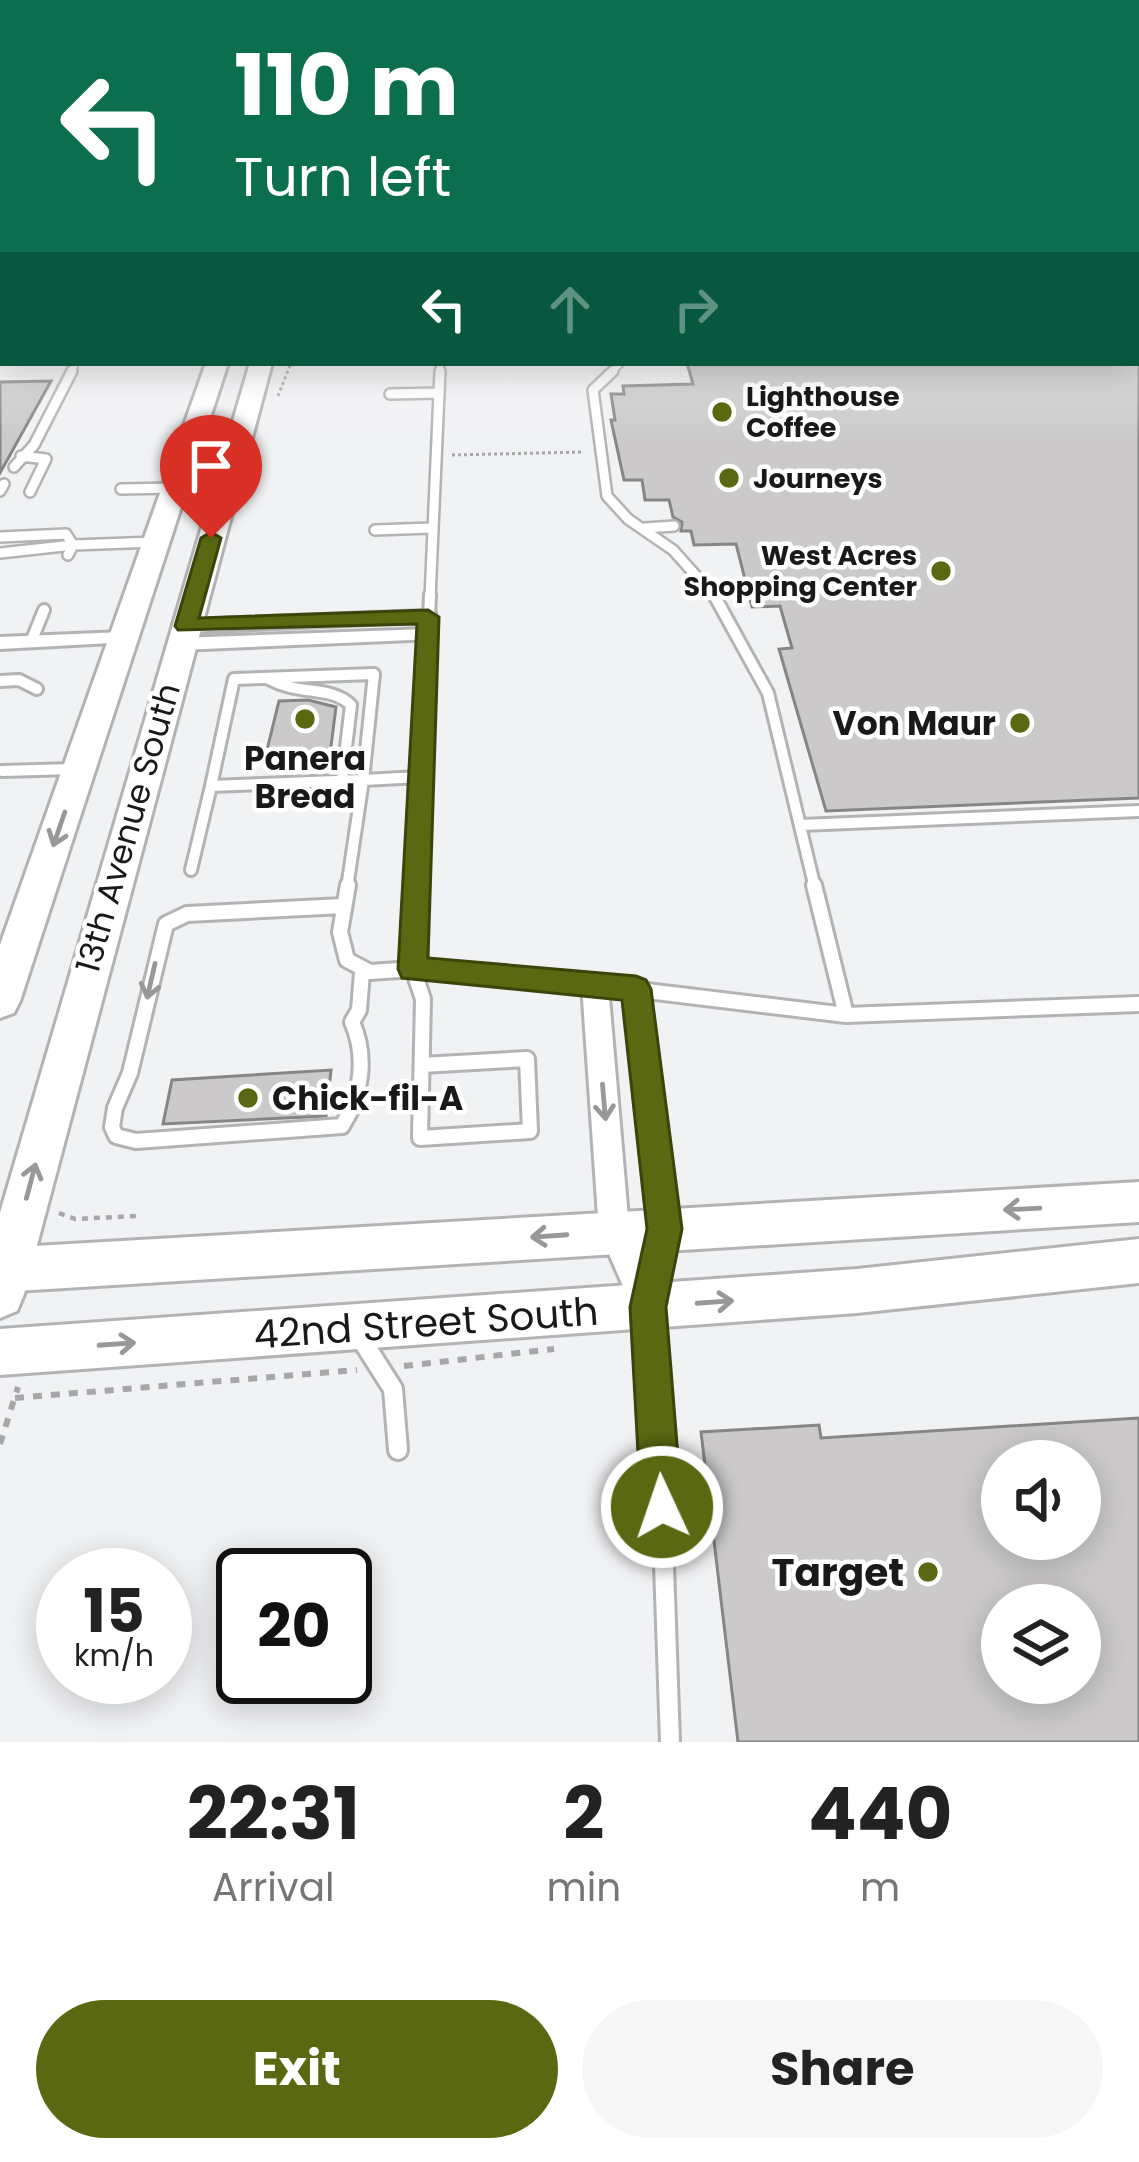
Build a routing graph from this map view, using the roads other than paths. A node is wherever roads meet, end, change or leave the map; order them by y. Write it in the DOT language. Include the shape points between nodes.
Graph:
graph roads {
  1 [pos="74,366"];
  2 [pos="217,366"];
  3 [pos="260,366"];
  4 [pos="440,366"];
  5 [pos="618,366"];
  6 [pos="438,393"];
  7 [pos="390,394"];
  8 [pos="192,436"];
  9 [pos="20,456"];
  10 [pos="14,466"];
  11 [pos="175,488"];
  12 [pos="121,489"];
  13 [pos="30,492"];
  14 [pos="674,526"];
  15 [pos="431,528"];
  16 [pos="643,528"];
  17 [pos="375,530"];
  18 [pos="1,542"];
  19 [pos="156,542"];
  20 [pos="70,550"];
  21 [pos="44,610"];
  22 [pos="428,626"];
  23 [pos="183,635"];
  24 [pos="123,638"];
  25 [pos="31,642"];
  26 [pos="0,643"];
  27 [pos="267,678"];
  28 [pos="0,680"];
  29 [pos="37,688"];
  30 [pos="79,769"];
  31 [pos="2,771"];
  32 [pos="420,777"];
  33 [pos="362,780"];
  34 [pos="342,781"];
  35 [pos="211,786"];
  36 [pos="1139,811"];
  37 [pos="801,825"];
  38 [pos="191,870"];
  39 [pos="110,887"];
  40 [pos="343,906"];
  41 [pos="7,961"];
  42 [pos="413,969"];
  43 [pos="362,972"];
  44 [pos="595,985"];
  45 [pos="636,989"];
  46 [pos="0,1001"];
  47 [pos="1139,1004"];
  48 [pos="846,1016"];
  49 [pos="422,1065"];
  50 [pos="1139,1202"];
  51 [pos="664,1229"];
  52 [pos="614,1232"];
  53 [pos="1138,1263"];
  54 [pos="2,1278"];
  55 [pos="648,1307"];
  56 [pos="352,1328"];
  57 [pos="13,1352"];
  58 [pos="398,1450"];
  59 [pos="670,1742"];
  1 -- 9 [label="lane" via="34,445"];
  2 -- 8 [label="main road, 13th Avenue South"];
  3 -- 23 [label="main road, 13th Avenue South"];
  4 -- 6 [label="lane"];
  5 -- 16 [label="lane" via="593,389 598,432 613,507"];
  6 -- 7 [label="lane"];
  6 -- 15 [label="lane"];
  8 -- 11 [label="main road, 13th Avenue South"];
  8 -- 23 [label="main road" via="187,540 164,624"];
  9 -- 10 [label="lane"];
  9 -- 13 [label="lane" via="46,459"];
  11 -- 12 [label="lane"];
  11 -- 19 [label="main road, 13th Avenue South"];
  14 -- 16 [label="lane"];
  15 -- 17 [label="lane"];
  15 -- 22 [label="lane"];
  16 -- 37 [label="lane" via="701,577 752,652"];
  18 -- 20 [label="lane"];
  18 -- 20 [label="lane" via="66,534"];
  19 -- 20 [label="lane"];
  19 -- 24 [label="main road, 13th Avenue South"];
  21 -- 25 [label="lane"];
  22 -- 23 [label="street"];
  22 -- 32 [label="lane"];
  23 -- 39 [label="main road, 13th Avenue South"];
  24 -- 25 [label="street"];
  24 -- 30 [label="main road, 13th Avenue South"];
  24 -- 39 [label="main road" via="141,638 152,651 125,746"];
  25 -- 26 [label="street"];
  27 -- 33 [label="lane" via="374,674"];
  27 -- 34 [label="lane" via="346,698"];
  27 -- 35 [label="lane" via="234,679"];
  28 -- 29 [label="lane"];
  30 -- 31 [label="lane"];
  30 -- 41 [label="main road, 13th Avenue South, one-way"];
  32 -- 33 [label="lane"];
  32 -- 42 [label="lane"];
  33 -- 34 [label="lane"];
  33 -- 40 [label="lane"];
  34 -- 35 [label="lane"];
  35 -- 38 [label="lane"];
  36 -- 37 [label="lane"];
  37 -- 48 [label="lane"];
  54 -- 39 [label="main road, 13th Avenue South, one-way"];
  40 -- 43 [label="lane" via="341,944 346,961"];
  40 -- 43 [label="lane, one-way" via="187,914 166,924 116,1108 116,1136 342,1126 360,1065 361,1037 352,1022"];
  41 -- 46 [label="main road, 13th Avenue South"];
  42 -- 43 [label="lane"];
  42 -- 44 [label="lane"];
  42 -- 49 [label="lane" via="423,999"];
  44 -- 45 [label="lane"];
  44 -- 52 [label="street, one-way"];
  45 -- 48 [label="lane"];
  45 -- 51 [label="street"];
  47 -- 48 [label="lane"];
  49 -- 49 [label="lane" via="420,1138 530,1131 526,1059"];
  50 -- 51 [label="main road, one-way"];
  51 -- 52 [label="main road"];
  51 -- 55 [label="street"];
  52 -- 54 [label="main road, one-way"];
  52 -- 55 [label="street"];
  55 -- 53 [label="main road, 42nd Street South, one-way"];
  55 -- 56 [label="main road, 42nd Street South"];
  55 -- 59 [label="lane"];
  57 -- 56 [label="main road, 42nd Street South, one-way"];
  56 -- 58 [label="lane" via="399,1398"];
}
